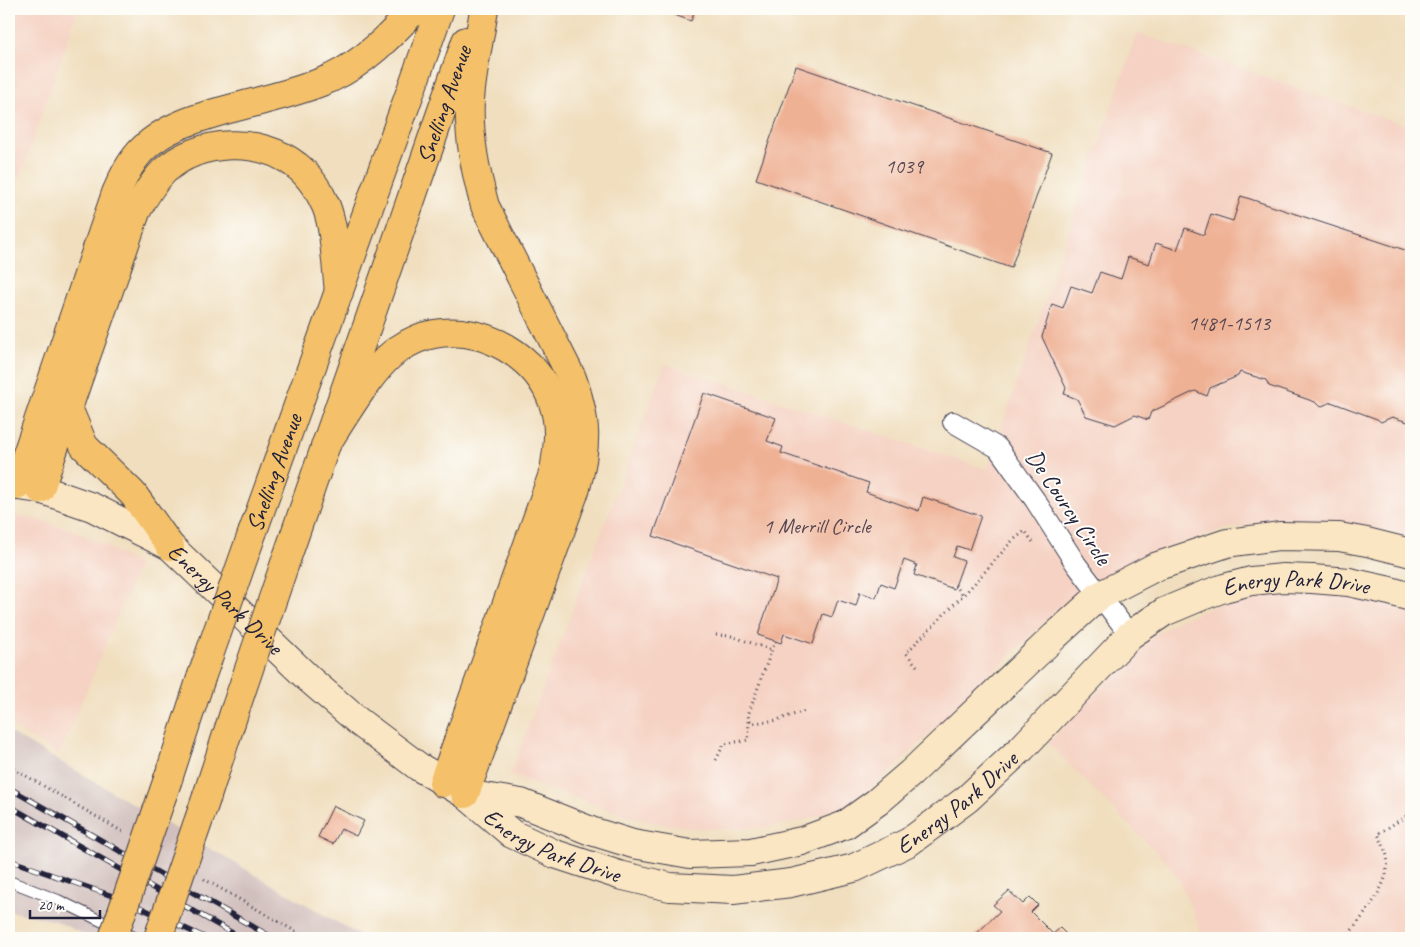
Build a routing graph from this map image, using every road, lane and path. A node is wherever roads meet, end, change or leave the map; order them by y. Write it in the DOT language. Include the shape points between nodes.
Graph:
graph roads {
  1 [pos="415,9"];
  2 [pos="440,9"];
  3 [pos="477,9"];
  4 [pos="484,9"];
  5 [pos="339,292"];
  6 [pos="68,408"];
  7 [pos="954,422"];
  8 [pos="325,446"];
  9 [pos="22,487"];
  10 [pos="1035,545"];
  11 [pos="170,546"];
  12 [pos="1411,553"];
  13 [pos="955,585"];
  14 [pos="963,595"];
  15 [pos="1099,596"];
  16 [pos="1411,597"];
  17 [pos="716,635"];
  18 [pos="1130,635"];
  19 [pos="775,641"];
  20 [pos="772,650"];
  21 [pos="916,666"];
  22 [pos="805,711"];
  23 [pos="749,720"];
  24 [pos="716,760"];
  25 [pos="454,788"];
  26 [pos="1411,813"];
  27 [pos="9,881"];
  28 [pos="113,938"];
  29 [pos="136,938"];
  30 [pos="158,938"];
  31 [pos="1346,938"];
  1 -- 9 [label="main road" via="385,41 330,78 188,121 165,132 143,149 126,171 116,193"];
  2 -- 5 [label="main road, Snelling Avenue"];
  3 -- 8 [label="main road, Snelling Avenue"];
  4 -- 25 [label="main road" via="470,100 478,181 485,206 572,378 582,405 585,433 583,462 576,488"];
  5 -- 6 [label="main road" via="326,206 314,184 298,166 278,154 253,146 214,147 184,157 164,171 147,190 136,212"];
  5 -- 28 [label="main road, Snelling Avenue, bridge" via="201,678"];
  6 -- 9 [label="main road"];
  6 -- 11 [label="main road" via="84,446 133,494"];
  7 -- 15 [label="street, De Courcy Circle" via="998,448"];
  8 -- 25 [label="main road" via="374,372 398,349 434,334 461,333 486,338 505,347 526,360 542,380 553,402 558,423 554,471"];
  8 -- 30 [label="main road, Snelling Avenue, bridge"];
  9 -- 11 [label="street, Energy Park Drive" via="92,507"];
  10 -- 14 [label="path" via="1025,531"];
  11 -- 25 [label="street, Energy Park Drive" via="309,679 399,753"];
  12 -- 15 [label="street, Energy Park Drive" via="1339,537 1252,539 1228,543 1155,567"];
  13 -- 14 [label="path"];
  14 -- 21 [label="path" via="906,653"];
  15 -- 18 [label="street, De Courcy Circle"];
  15 -- 25 [label="street, Energy Park Drive" via="877,802 845,825 802,842 751,852 690,854 634,844 590,831 521,803"];
  16 -- 18 [label="street, Energy Park Drive" via="1349,582 1282,578 1251,581 1164,612"];
  17 -- 20 [label="path" via="731,636"];
  18 -- 25 [label="street, Energy Park Drive" via="1022,748 967,799 909,842 854,868 792,883 733,890 670,886 618,875 555,854 512,834"];
  19 -- 20 [label="path"];
  20 -- 23 [label="path" via="748,715"];
  22 -- 23 [label="path" via="778,720 754,723"];
  23 -- 24 [label="path" via="748,740 724,744"];
  26 -- 31 [label="path" via="1378,834 1387,856 1385,881"];
  27 -- 29 [label="lane" via="58,900"];
}
